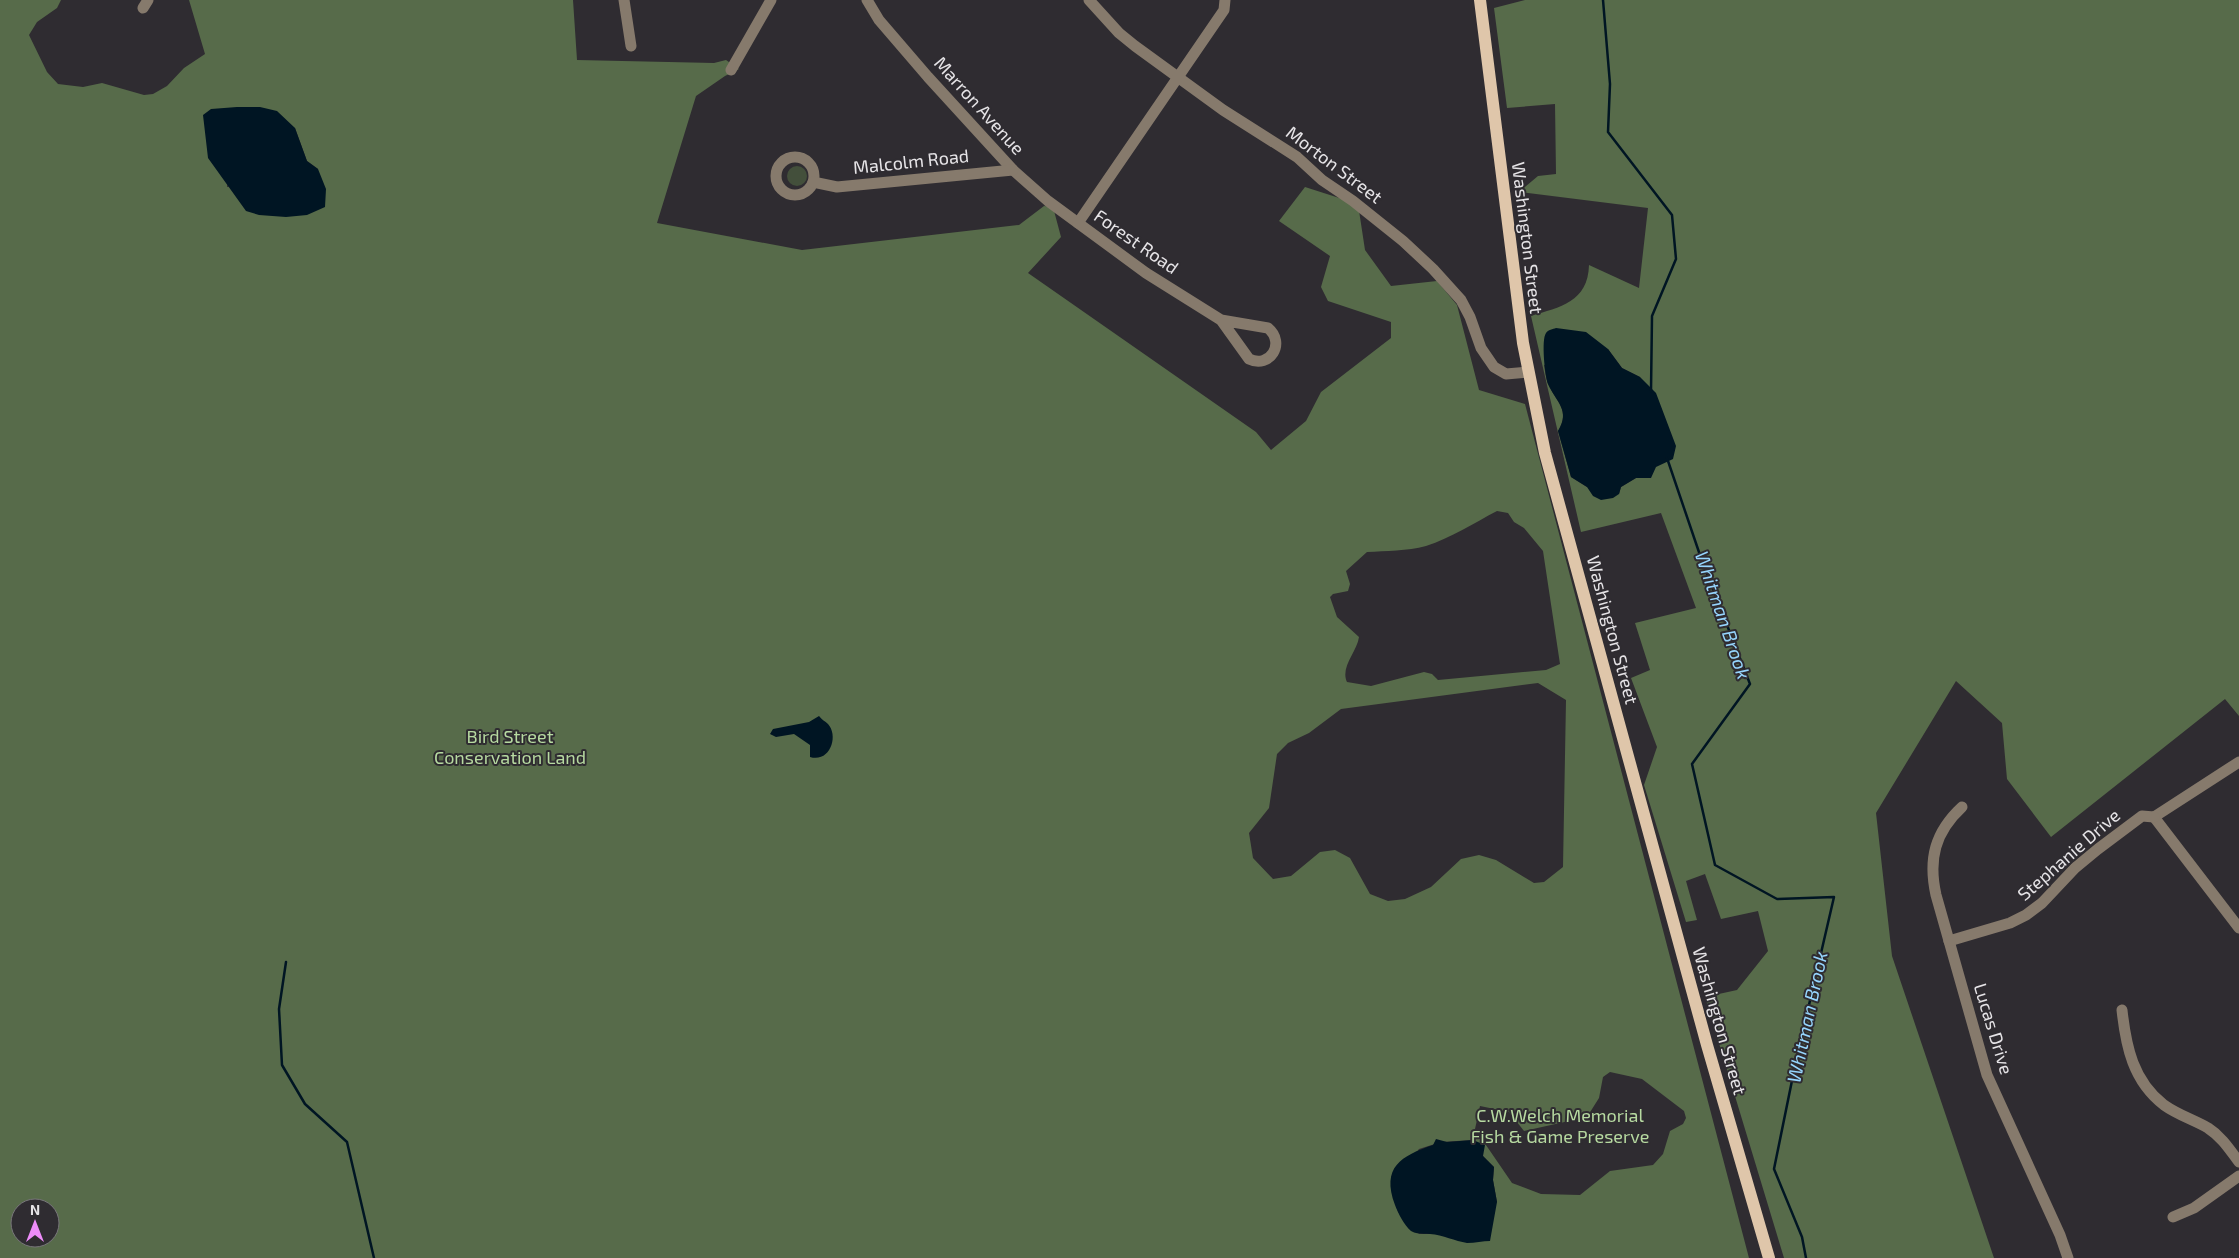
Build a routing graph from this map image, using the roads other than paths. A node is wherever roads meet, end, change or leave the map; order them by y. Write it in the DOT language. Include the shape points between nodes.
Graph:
graph roads {
  1 [pos="624,0"];
  2 [pos="771,0"];
  3 [pos="867,0"];
  4 [pos="1089,0"];
  5 [pos="1480,0"];
  6 [pos="1227,1"];
  7 [pos="631,46"];
  8 [pos="731,70"];
  9 [pos="1178,77"];
  10 [pos="1013,170"];
  11 [pos="813,182"];
  12 [pos="1078,223"];
  13 [pos="1222,320"];
  14 [pos="1528,372"];
  15 [pos="2239,762"];
  16 [pos="1962,806"];
  17 [pos="2154,817"];
  18 [pos="2239,928"];
  19 [pos="1948,941"];
  20 [pos="2122,1010"];
  21 [pos="2239,1162"];
  22 [pos="2239,1176"];
  23 [pos="2173,1217"];
  24 [pos="1769,1258"];
  25 [pos="2068,1258"];
  1 -- 7 [label="street"];
  2 -- 8 [label="street"];
  3 -- 10 [label="street, Marron Avenue" via="879,20"];
  4 -- 9 [label="street, Morton Street" via="1118,33"];
  5 -- 14 [label="main road, Washington Street"];
  6 -- 9 [label="street, Forest Road"];
  9 -- 12 [label="street, Forest Road"];
  9 -- 14 [label="street, Morton Street" via="1297,157 1403,241 1457,294 1468,311 1484,353 1494,367 1506,374"];
  10 -- 11 [label="street, Malcolm Road" via="837,187"];
  10 -- 12 [label="street, Marron Avenue"];
  12 -- 13 [label="street, Forest Road" via="1146,273"];
  13 -- 13 [label="street, Forest Road" via="1268,328 1276,340 1273,354 1264,361 1249,359"];
  14 -- 24 [label="main road, Washington Street" via="1545,453 1704,1035"];
  15 -- 17 [label="street, Stephanie Drive"];
  16 -- 19 [label="street, Lucas Drive" via="1942,829 1932,867"];
  17 -- 18 [label="street"];
  17 -- 19 [label="street, Stephanie Drive" via="2142,816 2098,849 2026,915 2010,923"];
  19 -- 25 [label="street, Lucas Drive" via="1987,1075"];
  20 -- 21 [label="street" via="2129,1055 2142,1081 2165,1106 2219,1136"];
  22 -- 23 [label="street" via="2199,1205"];
}
